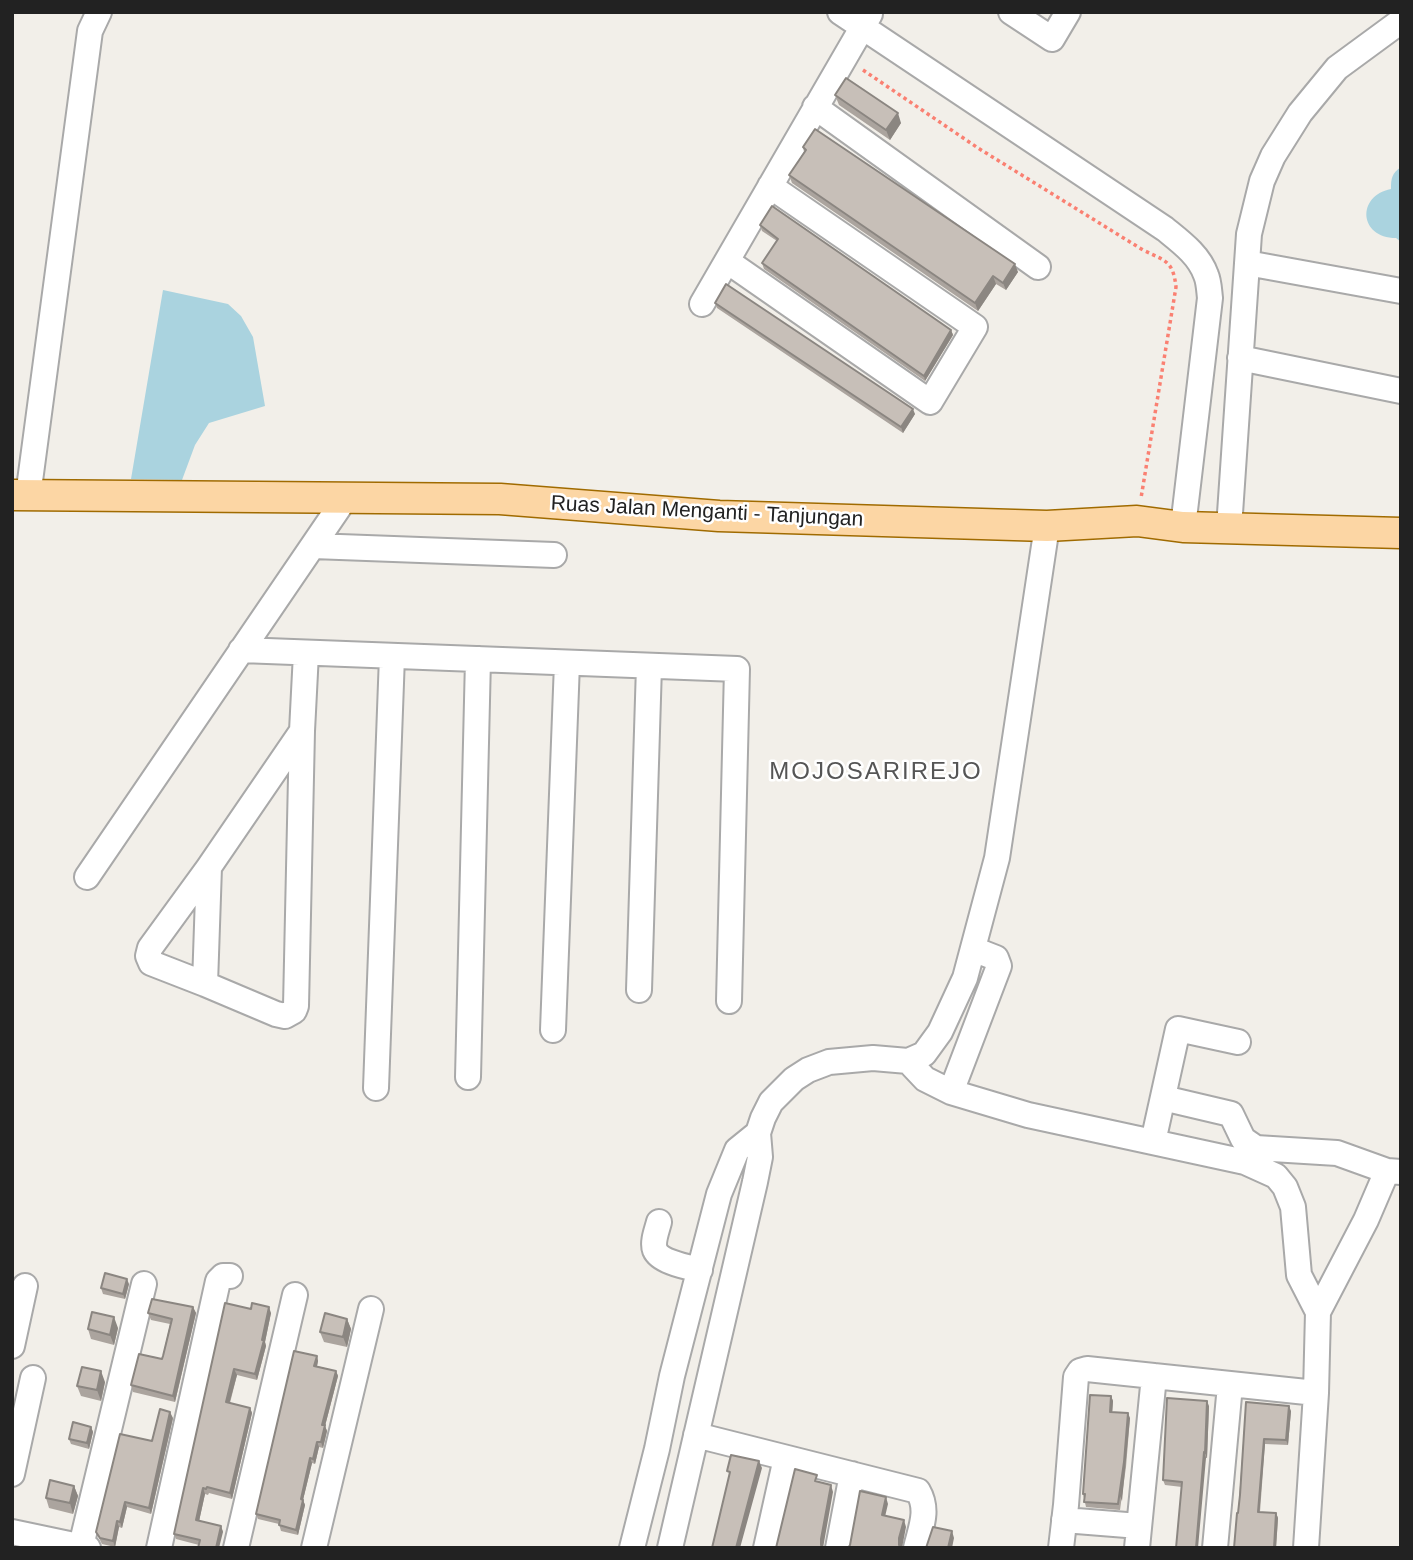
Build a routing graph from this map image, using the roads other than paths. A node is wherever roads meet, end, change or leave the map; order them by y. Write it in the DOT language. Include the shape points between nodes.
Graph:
graph roads {
  1 [pos="99,12"];
  2 [pos="840,12"];
  3 [pos="1011,12"];
  4 [pos="1068,12"];
  5 [pos="867,19"];
  6 [pos="1401,21"];
  7 [pos="815,107"];
  8 [pos="770,186"];
  9 [pos="727,261"];
  10 [pos="1247,262"];
  11 [pos="1038,267"];
  12 [pos="1401,291"];
  13 [pos="702,304"];
  14 [pos="1240,358"];
  15 [pos="1401,391"];
  16 [pos="20,495"];
  17 [pos="346,497"];
  18 [pos="1047,526"];
  19 [pos="1183,527"];
  20 [pos="1229,528"];
  21 [pos="1401,533"];
  22 [pos="313,546"];
  23 [pos="554,555"];
  24 [pos="241,650"];
  25 [pos="306,653"];
  26 [pos="392,656"];
  27 [pos="478,659"];
  28 [pos="567,663"];
  29 [pos="649,666"];
  30 [pos="302,731"];
  31 [pos="209,867"];
  32 [pos="87,877"];
  33 [pos="973,949"];
  34 [pos="205,984"];
  35 [pos="639,990"];
  36 [pos="729,1001"];
  37 [pos="553,1030"];
  38 [pos="1238,1042"];
  39 [pos="908,1060"];
  40 [pos="468,1077"];
  41 [pos="376,1088"];
  42 [pos="951,1091"];
  43 [pos="1163,1098"];
  44 [pos="758,1133"];
  45 [pos="1153,1142"];
  46 [pos="1288,1150"];
  47 [pos="1394,1171"];
  48 [pos="1276,1176"];
  49 [pos="659,1222"];
  50 [pos="700,1270"];
  51 [pos="230,1276"];
  52 [pos="144,1284"];
  53 [pos="25,1286"];
  54 [pos="295,1295"];
  55 [pos="371,1309"];
  56 [pos="1318,1312"];
  57 [pos="12,1346"];
  58 [pos="1154,1376"];
  59 [pos="33,1378"];
  60 [pos="1230,1385"];
  61 [pos="1316,1393"];
  62 [pos="693,1446"];
  63 [pos="657,1449"];
  64 [pos="786,1458"];
  65 [pos="12,1474"];
  66 [pos="852,1474"];
  67 [pos="1064,1520"];
  68 [pos="1138,1537"];
  69 [pos="21,1538"];
  70 [pos="84,1547"];
  71 [pos="159,1548"];
  72 [pos="236,1548"];
  73 [pos="314,1548"];
  74 [pos="632,1548"];
  75 [pos="670,1548"];
  76 [pos="766,1548"];
  77 [pos="838,1548"];
  78 [pos="916,1548"];
  79 [pos="1061,1548"];
  80 [pos="1215,1548"];
  81 [pos="1306,1548"];
  1 -- 16 [label="street" via="90,31"];
  2 -- 5 [label="street"];
  3 -- 4 [label="street" via="1052,39"];
  5 -- 7 [label="street"];
  5 -- 19 [label="street" via="1165,229 1199,262 1207,276 1210,298"];
  6 -- 10 [label="street" via="1337,68 1300,113 1262,181"];
  7 -- 8 [label="street"];
  7 -- 11 [label="street"];
  8 -- 9 [label="street"];
  8 -- 9 [label="street" via="975,327 930,402"];
  9 -- 13 [label="street"];
  10 -- 12 [label="street"];
  10 -- 14 [label="street"];
  14 -- 15 [label="street"];
  14 -- 20 [label="street"];
  16 -- 17 [label="main road, Ruas Jalan Menganti - Tanjungan"];
  17 -- 18 [label="main road, Ruas Jalan Menganti - Tanjungan" via="500,499 719,516"];
  17 -- 22 [label="street"];
  18 -- 19 [label="main road, Ruas Jalan Menganti - Tanjungan" via="1137,521"];
  18 -- 33 [label="street" via="997,859"];
  19 -- 20 [label="main road, Ruas Jalan Menganti - Tanjungan"];
  20 -- 21 [label="main road, Ruas Jalan Menganti - Tanjungan"];
  22 -- 23 [label="street"];
  22 -- 24 [label="street"];
  24 -- 25 [label="street"];
  24 -- 32 [label="street"];
  25 -- 26 [label="street"];
  25 -- 30 [label="street"];
  26 -- 27 [label="street"];
  26 -- 41 [label="street"];
  27 -- 28 [label="street"];
  27 -- 40 [label="street"];
  28 -- 29 [label="street"];
  28 -- 37 [label="street"];
  29 -- 35 [label="street"];
  29 -- 36 [label="street" via="737,669"];
  30 -- 31 [label="street"];
  30 -- 34 [label="street" via="295,1011 276,1014"];
  31 -- 34 [label="street"];
  31 -- 34 [label="street" via="148,956 151,963"];
  33 -- 39 [label="street" via="940,1032 924,1054"];
  33 -- 42 [label="street" via="996,958 999,966"];
  38 -- 43 [label="street" via="1178,1029"];
  39 -- 42 [label="street" via="925,1079"];
  39 -- 44 [label="street" via="829,1062 808,1070 771,1102"];
  42 -- 45 [label="street" via="1028,1115"];
  43 -- 45 [label="street"];
  43 -- 46 [label="street" via="1231,1114 1243,1139 1256,1148"];
  44 -- 50 [label="street" via="737,1150 719,1194"];
  44 -- 62 [label="street" via="760,1157"];
  45 -- 48 [label="street" via="1245,1162"];
  46 -- 47 [label="street" via="1337,1153"];
  46 -- 48 [label="street"];
  47 -- 56 [label="street"];
  48 -- 56 [label="street" via="1293,1207 1299,1275"];
  49 -- 50 [label="street" via="654,1243 660,1257"];
  50 -- 63 [label="street"];
  51 -- 71 [label="street" via="218,1281"];
  52 -- 70 [label="street"];
  53 -- 57 [label="street"];
  54 -- 72 [label="street"];
  55 -- 73 [label="street"];
  56 -- 61 [label="street"];
  58 -- 60 [label="street"];
  58 -- 67 [label="street" via="1087,1369 1076,1377"];
  58 -- 68 [label="street"];
  59 -- 65 [label="street"];
  60 -- 61 [label="street"];
  60 -- 80 [label="street"];
  61 -- 81 [label="street"];
  62 -- 63 [label="street"];
  62 -- 64 [label="street"];
  62 -- 75 [label="street"];
  63 -- 74 [label="street"];
  64 -- 66 [label="street"];
  64 -- 76 [label="street"];
  66 -- 77 [label="street"];
  66 -- 78 [label="street" via="918,1490 924,1515"];
  67 -- 68 [label="street"];
  67 -- 79 [label="street"];
  69 -- 70 [label="street"];
}
